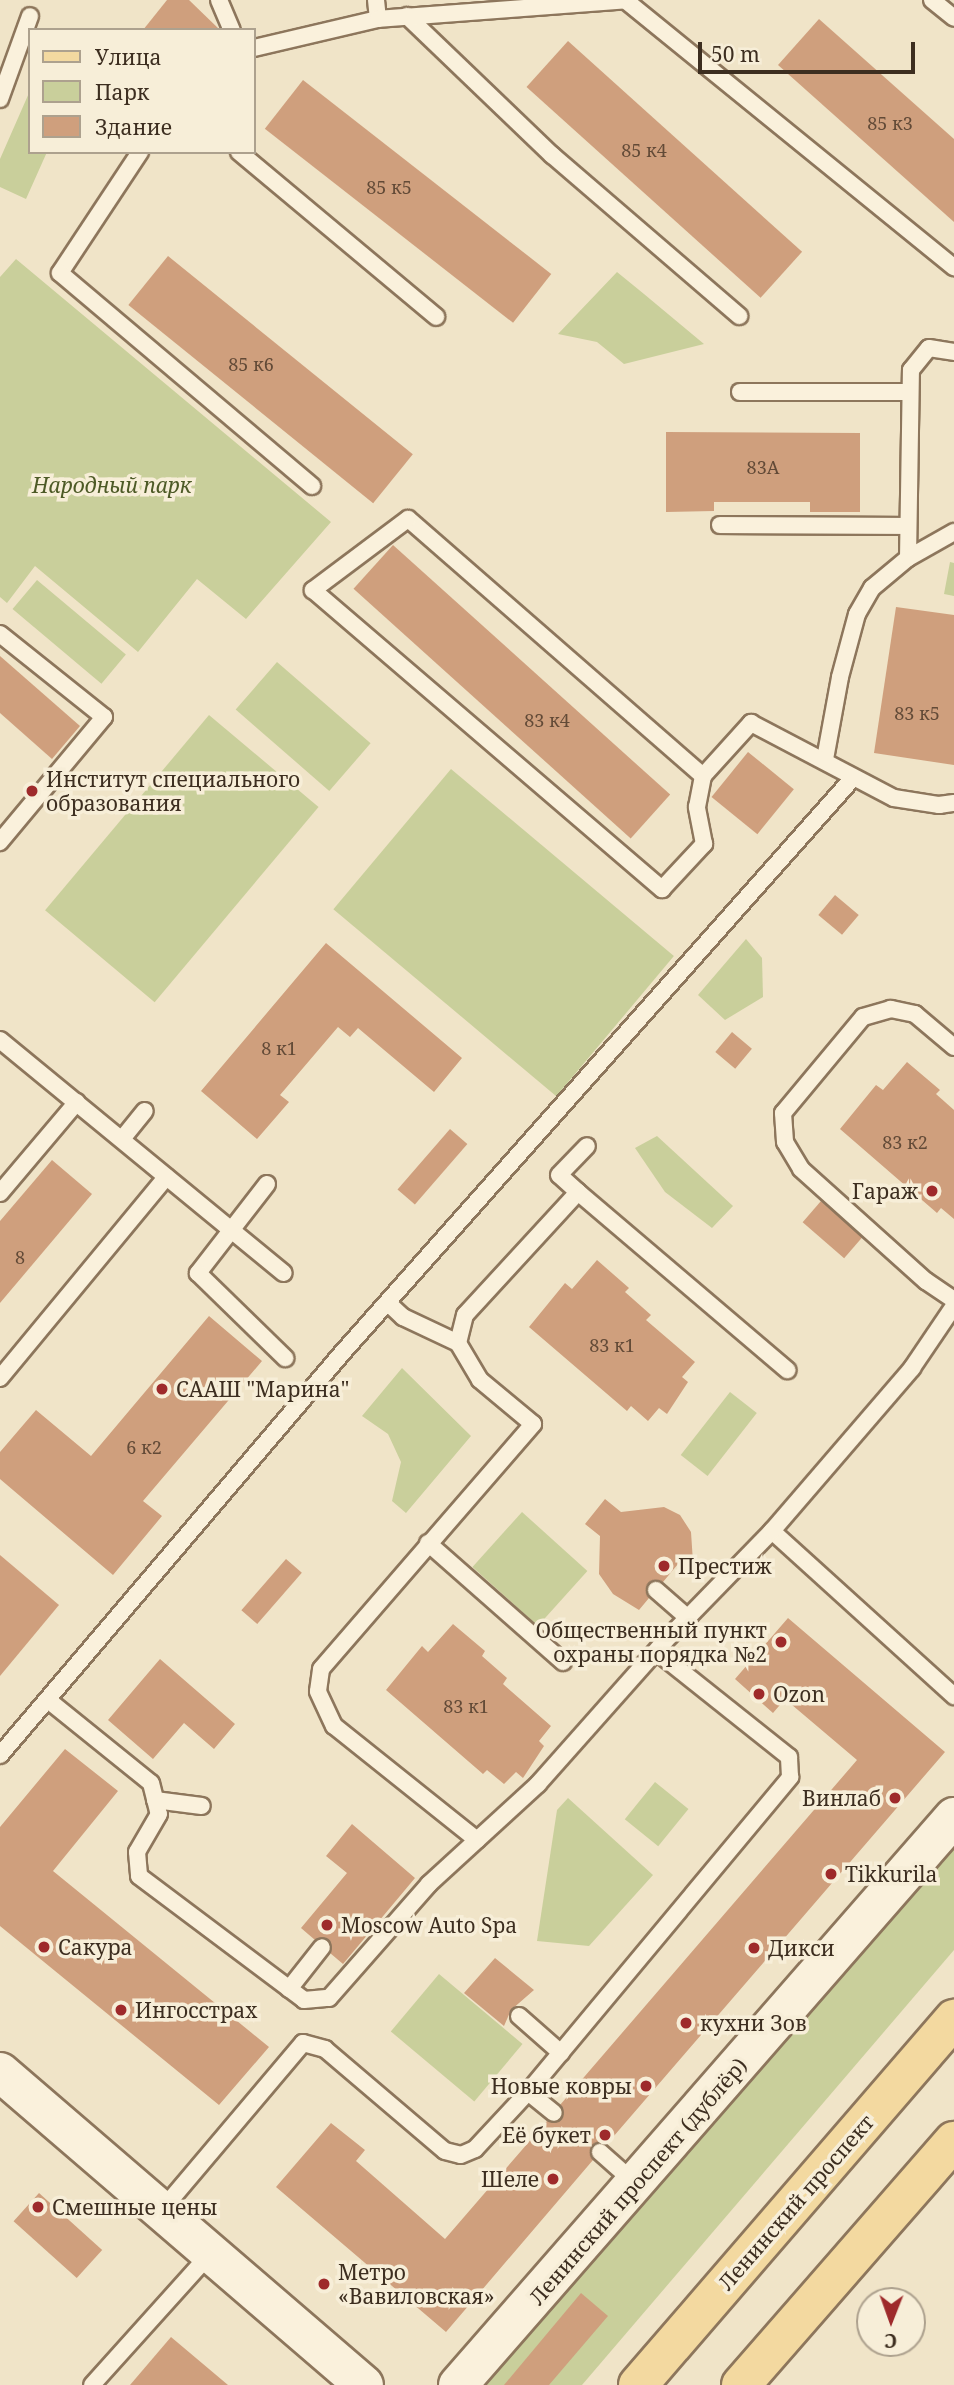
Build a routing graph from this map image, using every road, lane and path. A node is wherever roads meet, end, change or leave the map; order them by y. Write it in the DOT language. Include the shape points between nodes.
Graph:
graph roads {
  1 [pos="219,0"];
  2 [pos="376,0"];
  3 [pos="627,0"];
  4 [pos="932,0"];
  5 [pos="30,16"];
  6 [pos="407,16"];
  7 [pos="954,18"];
  8 [pos="378,19"];
  9 [pos="231,28"];
  10 [pos="256,48"];
  11 [pos="0,99"];
  12 [pos="139,154"];
  13 [pos="241,154"];
  14 [pos="954,267"];
  15 [pos="739,316"];
  16 [pos="436,317"];
  17 [pos="954,352"];
  18 [pos="740,392"];
  19 [pos="909,392"];
  20 [pos="312,486"];
  21 [pos="720,525"];
  22 [pos="908,526"];
  23 [pos="954,532"];
  24 [pos="908,558"];
  25 [pos="0,634"];
  26 [pos="825,759"];
  27 [pos="703,776"];
  28 [pos="853,778"];
  29 [pos="954,803"];
  30 [pos="0,842"];
  31 [pos="0,1040"];
  32 [pos="954,1047"];
  33 [pos="77,1102"];
  34 [pos="145,1111"];
  35 [pos="122,1139"];
  36 [pos="587,1146"];
  37 [pos="166,1177"];
  38 [pos="267,1184"];
  39 [pos="578,1192"];
  40 [pos="0,1193"];
  41 [pos="230,1232"];
  42 [pos="284,1273"];
  43 [pos="388,1303"];
  44 [pos="953,1310"];
  45 [pos="458,1343"];
  46 [pos="285,1358"];
  47 [pos="787,1370"];
  48 [pos="0,1378"];
  49 [pos="772,1531"];
  50 [pos="428,1543"];
  51 [pos="656,1590"];
  52 [pos="688,1618"];
  53 [pos="657,1653"];
  54 [pos="563,1662"];
  55 [pos="954,1696"];
  56 [pos="48,1700"];
  57 [pos="0,1755"];
  58 [pos="155,1800"];
  59 [pos="202,1806"];
  60 [pos="954,1817"];
  61 [pos="477,1840"];
  62 [pos="322,1947"];
  63 [pos="289,1989"];
  64 [pos="519,2016"];
  65 [pos="954,2019"];
  66 [pos="561,2053"];
  67 [pos="0,2072"];
  68 [pos="528,2092"];
  69 [pos="554,2113"];
  70 [pos="954,2141"];
  71 [pos="600,2152"];
  72 [pos="636,2184"];
  73 [pos="161,2211"];
  74 [pos="211,2253"];
  75 [pos="92,2385"];
  76 [pos="364,2385"];
  77 [pos="458,2385"];
  78 [pos="638,2385"];
  79 [pos="741,2385"];
  1 -- 9 [label="lane"];
  2 -- 8 [label="lane"];
  3 -- 6 [label="lane"];
  3 -- 14 [label="lane"];
  4 -- 7 [label="lane"];
  5 -- 11 [label="lane"];
  6 -- 8 [label="lane"];
  6 -- 15 [label="lane" via="552,155"];
  8 -- 10 [label="lane"];
  12 -- 20 [label="lane" via="60,273"];
  13 -- 16 [label="lane"];
  17 -- 19 [label="lane" via="929,348 918,357"];
  18 -- 19 [label="lane"];
  19 -- 22 [label="lane"];
  21 -- 22 [label="lane"];
  22 -- 24 [label="lane"];
  23 -- 24 [label="lane"];
  24 -- 26 [label="lane" via="872,588 857,614"];
  25 -- 30 [label="lane" via="104,717"];
  26 -- 27 [label="lane" via="751,723"];
  26 -- 28 [label="lane"];
  27 -- 27 [label="lane" via="697,807 704,844 662,890 313,590 408,519"];
  28 -- 29 [label="lane" via="894,798"];
  28 -- 43 [label="lane"];
  31 -- 33 [label="lane"];
  32 -- 44 [label="lane" via="915,1014 891,1009 863,1017 783,1114 785,1142 801,1169"];
  33 -- 35 [label="lane"];
  33 -- 40 [label="lane"];
  34 -- 35 [label="lane"];
  35 -- 37 [label="lane"];
  36 -- 39 [label="lane" via="559,1175"];
  37 -- 41 [label="lane"];
  37 -- 48 [label="lane"];
  38 -- 41 [label="lane"];
  39 -- 45 [label="lane" via="465,1315"];
  39 -- 47 [label="lane"];
  41 -- 42 [label="lane"];
  41 -- 46 [label="lane" via="198,1273"];
  43 -- 45 [label="lane" via="403,1317"];
  43 -- 56 [label="lane"];
  44 -- 49 [label="lane" via="912,1368"];
  45 -- 50 [label="lane" via="480,1380 533,1424"];
  49 -- 52 [label="lane"];
  49 -- 55 [label="lane"];
  50 -- 54 [label="lane"];
  50 -- 61 [label="lane" via="321,1669 318,1691 334,1726"];
  51 -- 52 [label="lane"];
  52 -- 53 [label="lane"];
  53 -- 61 [label="lane" via="538,1784"];
  53 -- 66 [label="lane" via="789,1757 790,1777"];
  56 -- 57 [label="lane"];
  56 -- 58 [label="lane" via="151,1783"];
  58 -- 59 [label="lane"];
  58 -- 63 [label="lane" via="159,1814 137,1852 139,1876"];
  60 -- 72 [label="street, Ленинский проспект (дублёр)"];
  61 -- 63 [label="lane" via="429,1884 329,1998 304,2000"];
  62 -- 63 [label="lane"];
  64 -- 66 [label="lane"];
  65 -- 78 [label="main road, Ленинский проспект"];
  66 -- 68 [label="lane"];
  67 -- 73 [label="street"];
  68 -- 69 [label="lane"];
  68 -- 73 [label="lane" via="475,2149 461,2155 445,2151 326,2049 303,2043"];
  70 -- 79 [label="main road"];
  71 -- 72 [label="lane"];
  72 -- 77 [label="street, Ленинский проспект (дублёр)"];
  73 -- 74 [label="street"];
  74 -- 75 [label="lane"];
  74 -- 76 [label="street"];
}
